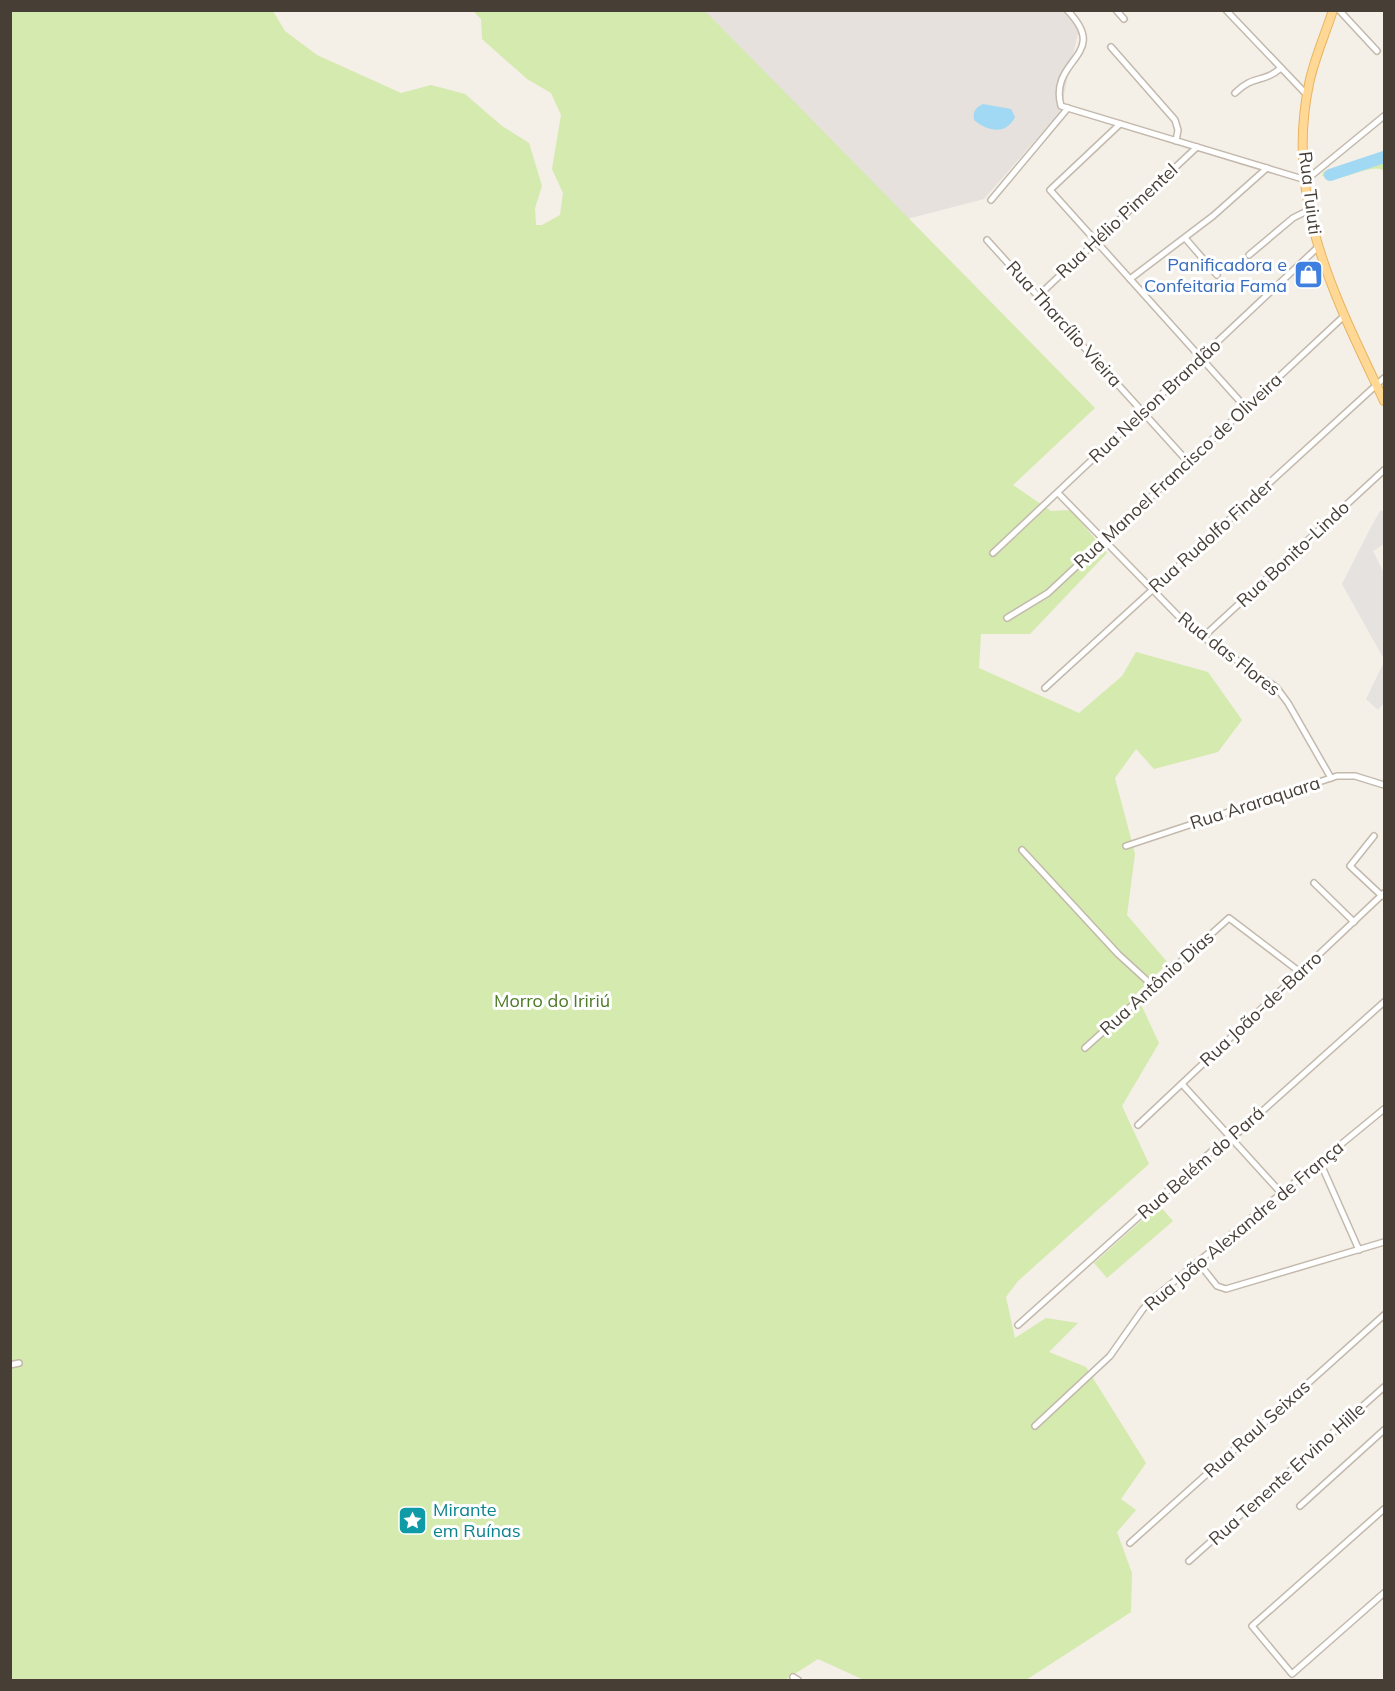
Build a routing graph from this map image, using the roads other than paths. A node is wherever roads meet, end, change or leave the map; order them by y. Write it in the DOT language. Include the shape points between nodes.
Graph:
graph roads {
  1 [pos="1067,10"];
  2 [pos="1116,10"];
  3 [pos="1226,10"];
  4 [pos="1333,10"];
  5 [pos="1339,10"];
  6 [pos="1124,19"];
  7 [pos="1111,47"];
  8 [pos="1377,51"];
  9 [pos="1281,68"];
  10 [pos="1235,93"];
  11 [pos="1307,95"];
  12 [pos="1068,108"];
  13 [pos="1384,116"];
  14 [pos="1120,124"];
  15 [pos="1176,141"];
  16 [pos="1197,147"];
  17 [pos="1267,168"];
  18 [pos="1306,180"];
  19 [pos="991,200"];
  20 [pos="1309,210"];
  21 [pos="1185,238"];
  22 [pos="987,240"];
  23 [pos="1096,241"];
  24 [pos="1317,248"];
  25 [pos="1249,255"];
  26 [pos="1217,275"];
  27 [pos="1130,279"];
  28 [pos="1038,296"];
  29 [pos="1344,316"];
  30 [pos="1201,358"];
  31 [pos="1384,378"];
  32 [pos="1377,385"];
  33 [pos="1384,401"];
  34 [pos="1246,408"];
  35 [pos="1143,412"];
  36 [pos="1188,462"];
  37 [pos="1384,470"];
  38 [pos="1058,493"];
  39 [pos="1104,540"];
  40 [pos="993,553"];
  41 [pos="1153,590"];
  42 [pos="1007,618"];
  43 [pos="1202,638"];
  44 [pos="1046,688"];
  45 [pos="1330,778"];
  46 [pos="1384,785"];
  47 [pos="1374,836"];
  48 [pos="1126,846"];
  49 [pos="1022,850"];
  50 [pos="1314,883"];
  51 [pos="1383,894"];
  52 [pos="1354,922"];
  53 [pos="1300,972"];
  54 [pos="1153,986"];
  55 [pos="1384,1002"];
  56 [pos="1084,1048"];
  57 [pos="1182,1084"];
  58 [pos="1384,1109"];
  59 [pos="1138,1125"];
  60 [pos="1231,1137"];
  61 [pos="1320,1162"];
  62 [pos="1282,1194"];
  63 [pos="1384,1242"];
  64 [pos="1359,1250"];
  65 [pos="1198,1262"];
  66 [pos="1384,1315"];
  67 [pos="1018,1325"];
  68 [pos="19,1363"];
  69 [pos="10,1365"];
  70 [pos="1384,1387"];
  71 [pos="1035,1426"];
  72 [pos="1384,1430"];
  73 [pos="1300,1506"];
  74 [pos="1384,1509"];
  75 [pos="1130,1543"];
  76 [pos="1189,1561"];
  77 [pos="1384,1593"];
  1 -- 12 [label="street" via="1080,23 1085,38 1059,82 1061,106"];
  2 -- 6 [label="street"];
  3 -- 9 [label="street"];
  4 -- 11 [label="main road, Rua Tuiuti"];
  5 -- 8 [label="street"];
  7 -- 15 [label="street" via="1176,120"];
  9 -- 10 [label="street" via="1267,78 1249,80"];
  9 -- 11 [label="street"];
  11 -- 18 [label="main road, Rua Tuiuti" via="1303,134"];
  12 -- 14 [label="street"];
  12 -- 19 [label="street"];
  13 -- 18 [label="street"];
  14 -- 15 [label="street"];
  14 -- 23 [label="street" via="1050,190"];
  15 -- 16 [label="street"];
  16 -- 17 [label="street"];
  16 -- 23 [label="street, Rua Hélio Pimentel"];
  17 -- 18 [label="street"];
  17 -- 21 [label="street"];
  18 -- 20 [label="main road, Rua Tuiuti"];
  20 -- 24 [label="main road, Rua Tuiuti"];
  20 -- 25 [label="street" via="1293,218"];
  21 -- 26 [label="street"];
  21 -- 27 [label="street"];
  22 -- 28 [label="street, Rua Tharcílio Vieira"];
  23 -- 27 [label="street"];
  23 -- 28 [label="street, Rua Hélio Pimentel"];
  24 -- 29 [label="main road, Rua Tuiuti"];
  24 -- 30 [label="street, Rua Nelson Brandão"];
  27 -- 30 [label="street"];
  28 -- 35 [label="street, Rua Tharcílio Vieira"];
  29 -- 32 [label="main road, Rua Tuiuti"];
  29 -- 34 [label="street, Rua Manoel Francisco de Oliveira"];
  30 -- 34 [label="street"];
  30 -- 35 [label="street, Rua Nelson Brandão"];
  31 -- 32 [label="street, Rua Rudolfo Finder"];
  32 -- 33 [label="main road, Rua Tuiuti"];
  32 -- 41 [label="street, Rua Rudolfo Finder"];
  34 -- 36 [label="street, Rua Manoel Francisco de Oliveira"];
  35 -- 36 [label="street, Rua Tharcílio Vieira"];
  35 -- 38 [label="street, Rua Nelson Brandão"];
  36 -- 39 [label="street, Rua Manoel Francisco de Oliveira"];
  37 -- 43 [label="street, Rua Bonito-Lindo"];
  38 -- 39 [label="street, Rua das Flores"];
  38 -- 40 [label="street, Rua Nelson Brandão"];
  39 -- 41 [label="street, Rua das Flores"];
  39 -- 42 [label="street, Rua Manoel Francisco de Oliveira" via="1042,598"];
  41 -- 43 [label="street, Rua das Flores"];
  41 -- 44 [label="street, Rua Rudolfo Finder"];
  43 -- 45 [label="street, Rua das Flores" via="1281,692"];
  45 -- 46 [label="street, Rua Araraquara" via="1349,775"];
  45 -- 48 [label="street, Rua Araraquara"];
  47 -- 51 [label="street" via="1350,866"];
  49 -- 54 [label="street"];
  50 -- 52 [label="street"];
  51 -- 52 [label="street, Rua João-de-Barro"];
  52 -- 53 [label="street, Rua João-de-Barro"];
  53 -- 54 [label="street, Rua Antônio Dias" via="1229,918"];
  53 -- 57 [label="street, Rua João-de-Barro"];
  54 -- 56 [label="street, Rua Antônio Dias"];
  55 -- 60 [label="street, Rua Belém do Pará"];
  57 -- 59 [label="street, Rua João-de-Barro"];
  57 -- 60 [label="street"];
  58 -- 61 [label="street, Rua João Alexandre de França"];
  60 -- 62 [label="street"];
  60 -- 67 [label="street, Rua Belém do Pará"];
  61 -- 62 [label="street, Rua João Alexandre de França"];
  61 -- 64 [label="street"];
  62 -- 65 [label="street, Rua João Alexandre de França"];
  63 -- 64 [label="street"];
  64 -- 65 [label="street" via="1226,1289 1216,1286"];
  65 -- 71 [label="street, Rua João Alexandre de França" via="1148,1304 1110,1356"];
  66 -- 75 [label="street, Rua Raul Seixas"];
  68 -- 69 [label="street"];
  70 -- 76 [label="street, Rua Tenente Ervino Hille"];
  72 -- 73 [label="street"];
  74 -- 77 [label="street" via="1252,1626 1292,1674"];
}
